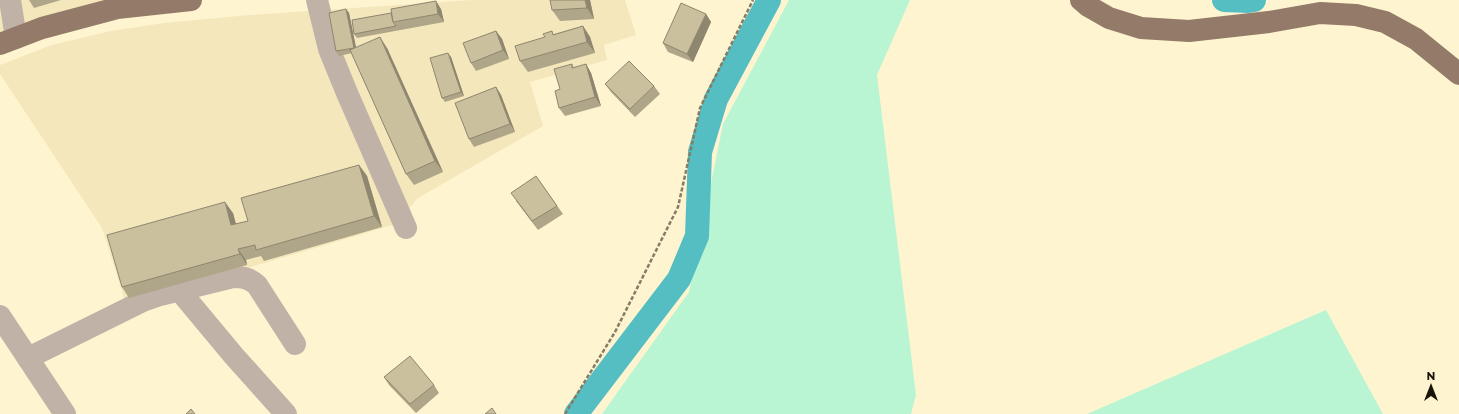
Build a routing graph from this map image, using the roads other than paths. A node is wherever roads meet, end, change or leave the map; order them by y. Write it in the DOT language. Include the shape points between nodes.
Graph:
graph roads {
  1 [pos="10,0"];
  2 [pos="191,0"];
  3 [pos="317,0"];
  4 [pos="1082,0"];
  5 [pos="8,41"];
  6 [pos="1459,74"];
  7 [pos="406,228"];
  8 [pos="179,290"];
  9 [pos="0,316"];
  10 [pos="295,344"];
  11 [pos="28,358"];
  12 [pos="65,414"];
  13 [pos="286,414"];
  1 -- 5 [label="street"];
  2 -- 5 [label="main road" via="116,8 42,28"];
  3 -- 7 [label="street" via="332,56"];
  4 -- 6 [label="main road" via="1109,18 1141,28 1189,31 1320,13 1356,15 1385,22 1416,40"];
  8 -- 10 [label="street" via="233,277 251,280 257,285"];
  8 -- 11 [label="street" via="129,307"];
  8 -- 13 [label="street"];
  9 -- 11 [label="street"];
  11 -- 12 [label="street"];
}
